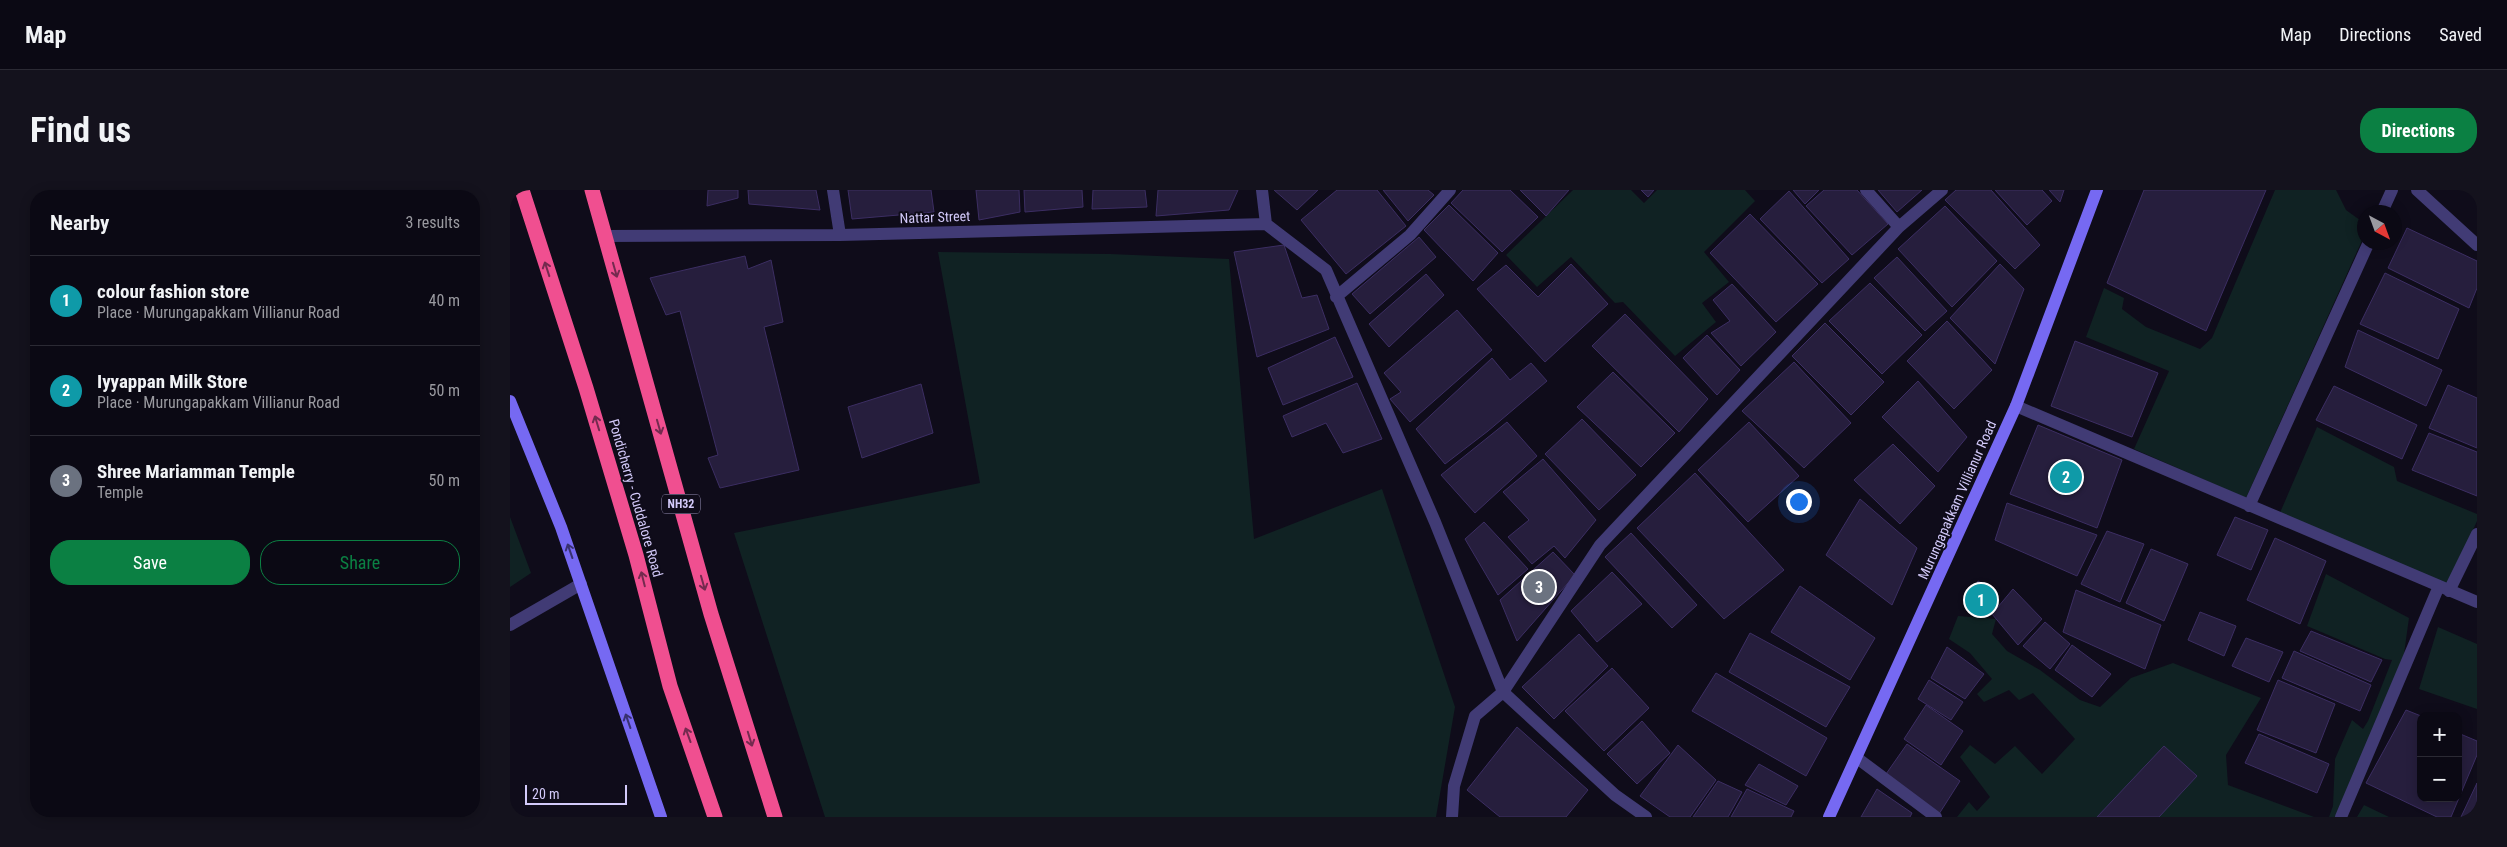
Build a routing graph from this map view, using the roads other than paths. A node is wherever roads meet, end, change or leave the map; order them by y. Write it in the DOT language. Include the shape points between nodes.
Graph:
graph roads {
  1 [pos="522,190"];
  2 [pos="592,190"];
  3 [pos="833,190"];
  4 [pos="1262,190"];
  5 [pos="1450,190"];
  6 [pos="1866,190"];
  7 [pos="1942,190"];
  8 [pos="2097,190"];
  9 [pos="2392,190"];
  10 [pos="2416,190"];
  11 [pos="2385,205"];
  12 [pos="1266,224"];
  13 [pos="1899,227"];
  14 [pos="840,235"];
  15 [pos="606,236"];
  16 [pos="2477,245"];
  17 [pos="2365,250"];
  18 [pos="1336,297"];
  19 [pos="510,401"];
  20 [pos="2016,406"];
  21 [pos="2249,506"];
  22 [pos="2477,534"];
  23 [pos="582,584"];
  24 [pos="2444,588"];
  25 [pos="2477,602"];
  26 [pos="510,625"];
  27 [pos="1502,692"];
  28 [pos="1857,758"];
  29 [pos="661,817"];
  30 [pos="715,817"];
  31 [pos="775,817"];
  32 [pos="1452,817"];
  33 [pos="1646,817"];
  34 [pos="1829,817"];
  35 [pos="1936,817"];
  36 [pos="2342,817"];
  30 -- 1 [label="highway, Pondicherry - Cuddalore Road, one-way" via="670,686 631,536"];
  2 -- 15 [label="highway, NH32"];
  3 -- 14 [label="street"];
  4 -- 12 [label="street"];
  5 -- 18 [label="street" via="1410,235"];
  6 -- 13 [label="street"];
  7 -- 13 [label="street"];
  8 -- 20 [label="main road, Murungapakkam Villianur Road"];
  9 -- 11 [label="street"];
  10 -- 16 [label="street"];
  12 -- 14 [label="street, Nattar Street"];
  12 -- 18 [label="street" via="1326,270"];
  13 -- 27 [label="street" via="1600,546"];
  14 -- 15 [label="street, Nattar Street"];
  15 -- 31 [label="highway, NH32, one-way" via="711,614"];
  17 -- 21 [label="street"];
  18 -- 27 [label="street" via="1435,522"];
  23 -- 19 [label="main road, one-way"];
  20 -- 21 [label="street"];
  20 -- 28 [label="main road, Murungapakkam Villianur Road"];
  21 -- 24 [label="street"];
  22 -- 24 [label="street"];
  23 -- 26 [label="street"];
  29 -- 23 [label="main road, one-way"];
  24 -- 25 [label="street"];
  24 -- 36 [label="street"];
  27 -- 32 [label="street" via="1475,716 1454,786"];
  27 -- 33 [label="street" via="1615,795"];
  28 -- 34 [label="main road, Murungapakkam Villianur Road"];
  28 -- 35 [label="street"];
}
